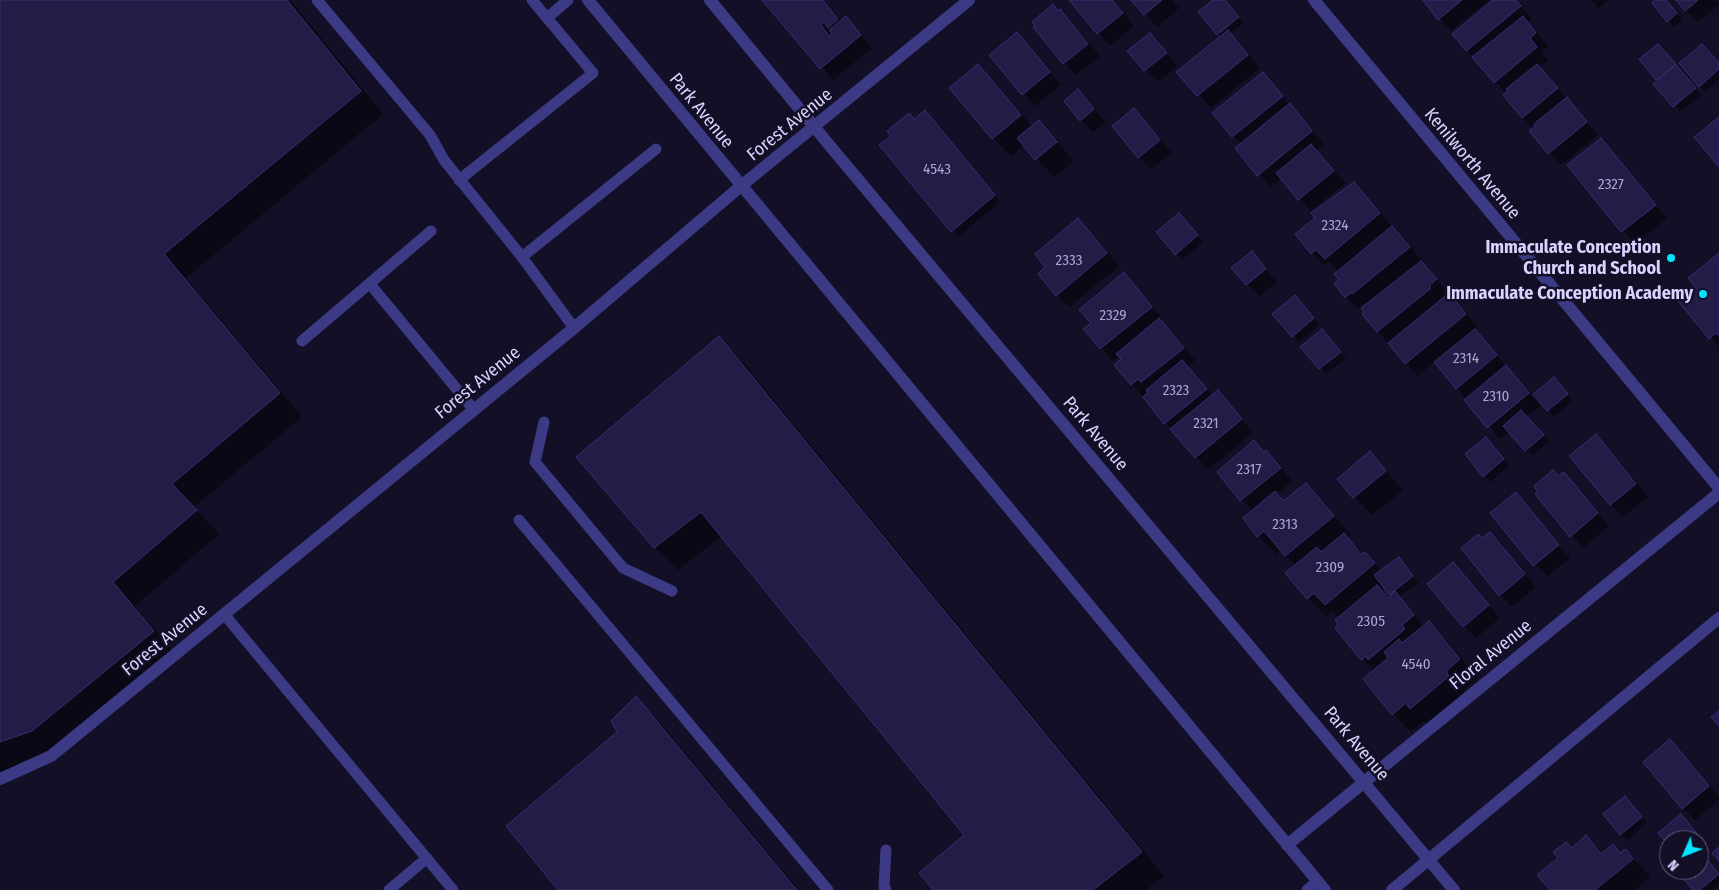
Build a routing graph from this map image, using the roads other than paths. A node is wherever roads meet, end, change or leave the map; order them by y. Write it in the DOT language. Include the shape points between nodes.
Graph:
graph roads {
  1 [pos="317,0"];
  2 [pos="532,0"];
  3 [pos="568,0"];
  4 [pos="588,0"];
  5 [pos="710,0"];
  6 [pos="969,0"];
  7 [pos="1314,0"];
  8 [pos="546,18"];
  9 [pos="814,127"];
  10 [pos="656,148"];
  11 [pos="459,180"];
  12 [pos="741,186"];
  13 [pos="431,231"];
  14 [pos="522,257"];
  15 [pos="370,284"];
  16 [pos="574,328"];
  17 [pos="302,341"];
  18 [pos="474,410"];
  19 [pos="544,422"];
  20 [pos="1719,488"];
  21 [pos="1719,493"];
  22 [pos="519,520"];
  23 [pos="672,590"];
  24 [pos="224,614"];
  25 [pos="1719,618"];
  26 [pos="0,779"];
  27 [pos="1364,781"];
  28 [pos="1288,845"];
  29 [pos="886,850"];
  30 [pos="427,858"];
  31 [pos="1429,859"];
  32 [pos="1321,885"];
  33 [pos="389,890"];
  34 [pos="453,890"];
  35 [pos="828,890"];
  36 [pos="886,890"];
  37 [pos="1307,890"];
  38 [pos="1392,890"];
  39 [pos="1454,890"];
  1 -- 11 [label="lane" via="430,135"];
  2 -- 8 [label="lane"];
  3 -- 8 [label="lane"];
  4 -- 12 [label="street, Park Avenue"];
  5 -- 9 [label="street, Park Avenue"];
  6 -- 9 [label="street, Forest Avenue"];
  7 -- 20 [label="street, Kenilworth Avenue"];
  8 -- 11 [label="lane" via="593,73"];
  9 -- 12 [label="street, Forest Avenue"];
  9 -- 27 [label="street, Park Avenue"];
  10 -- 14 [label="lane"];
  11 -- 14 [label="lane"];
  12 -- 16 [label="street, Forest Avenue"];
  12 -- 28 [label="street, Park Avenue"];
  13 -- 15 [label="lane"];
  14 -- 16 [label="lane"];
  15 -- 17 [label="lane"];
  15 -- 18 [label="lane"];
  16 -- 18 [label="street, Forest Avenue"];
  18 -- 24 [label="street, Forest Avenue"];
  19 -- 23 [label="lane" via="535,462 623,568"];
  21 -- 27 [label="street, Floral Avenue"];
  22 -- 35 [label="lane"];
  24 -- 26 [label="street, Forest Avenue" via="51,756"];
  24 -- 30 [label="lane"];
  25 -- 31 [label="street"];
  27 -- 28 [label="street, Floral Avenue"];
  27 -- 31 [label="street, Park Avenue"];
  28 -- 32 [label="street, Park Avenue"];
  29 -- 36 [label="lane"];
  30 -- 33 [label="lane"];
  30 -- 34 [label="lane"];
  31 -- 38 [label="street"];
  31 -- 39 [label="street, Park Avenue"];
  32 -- 37 [label="lane"];
}
